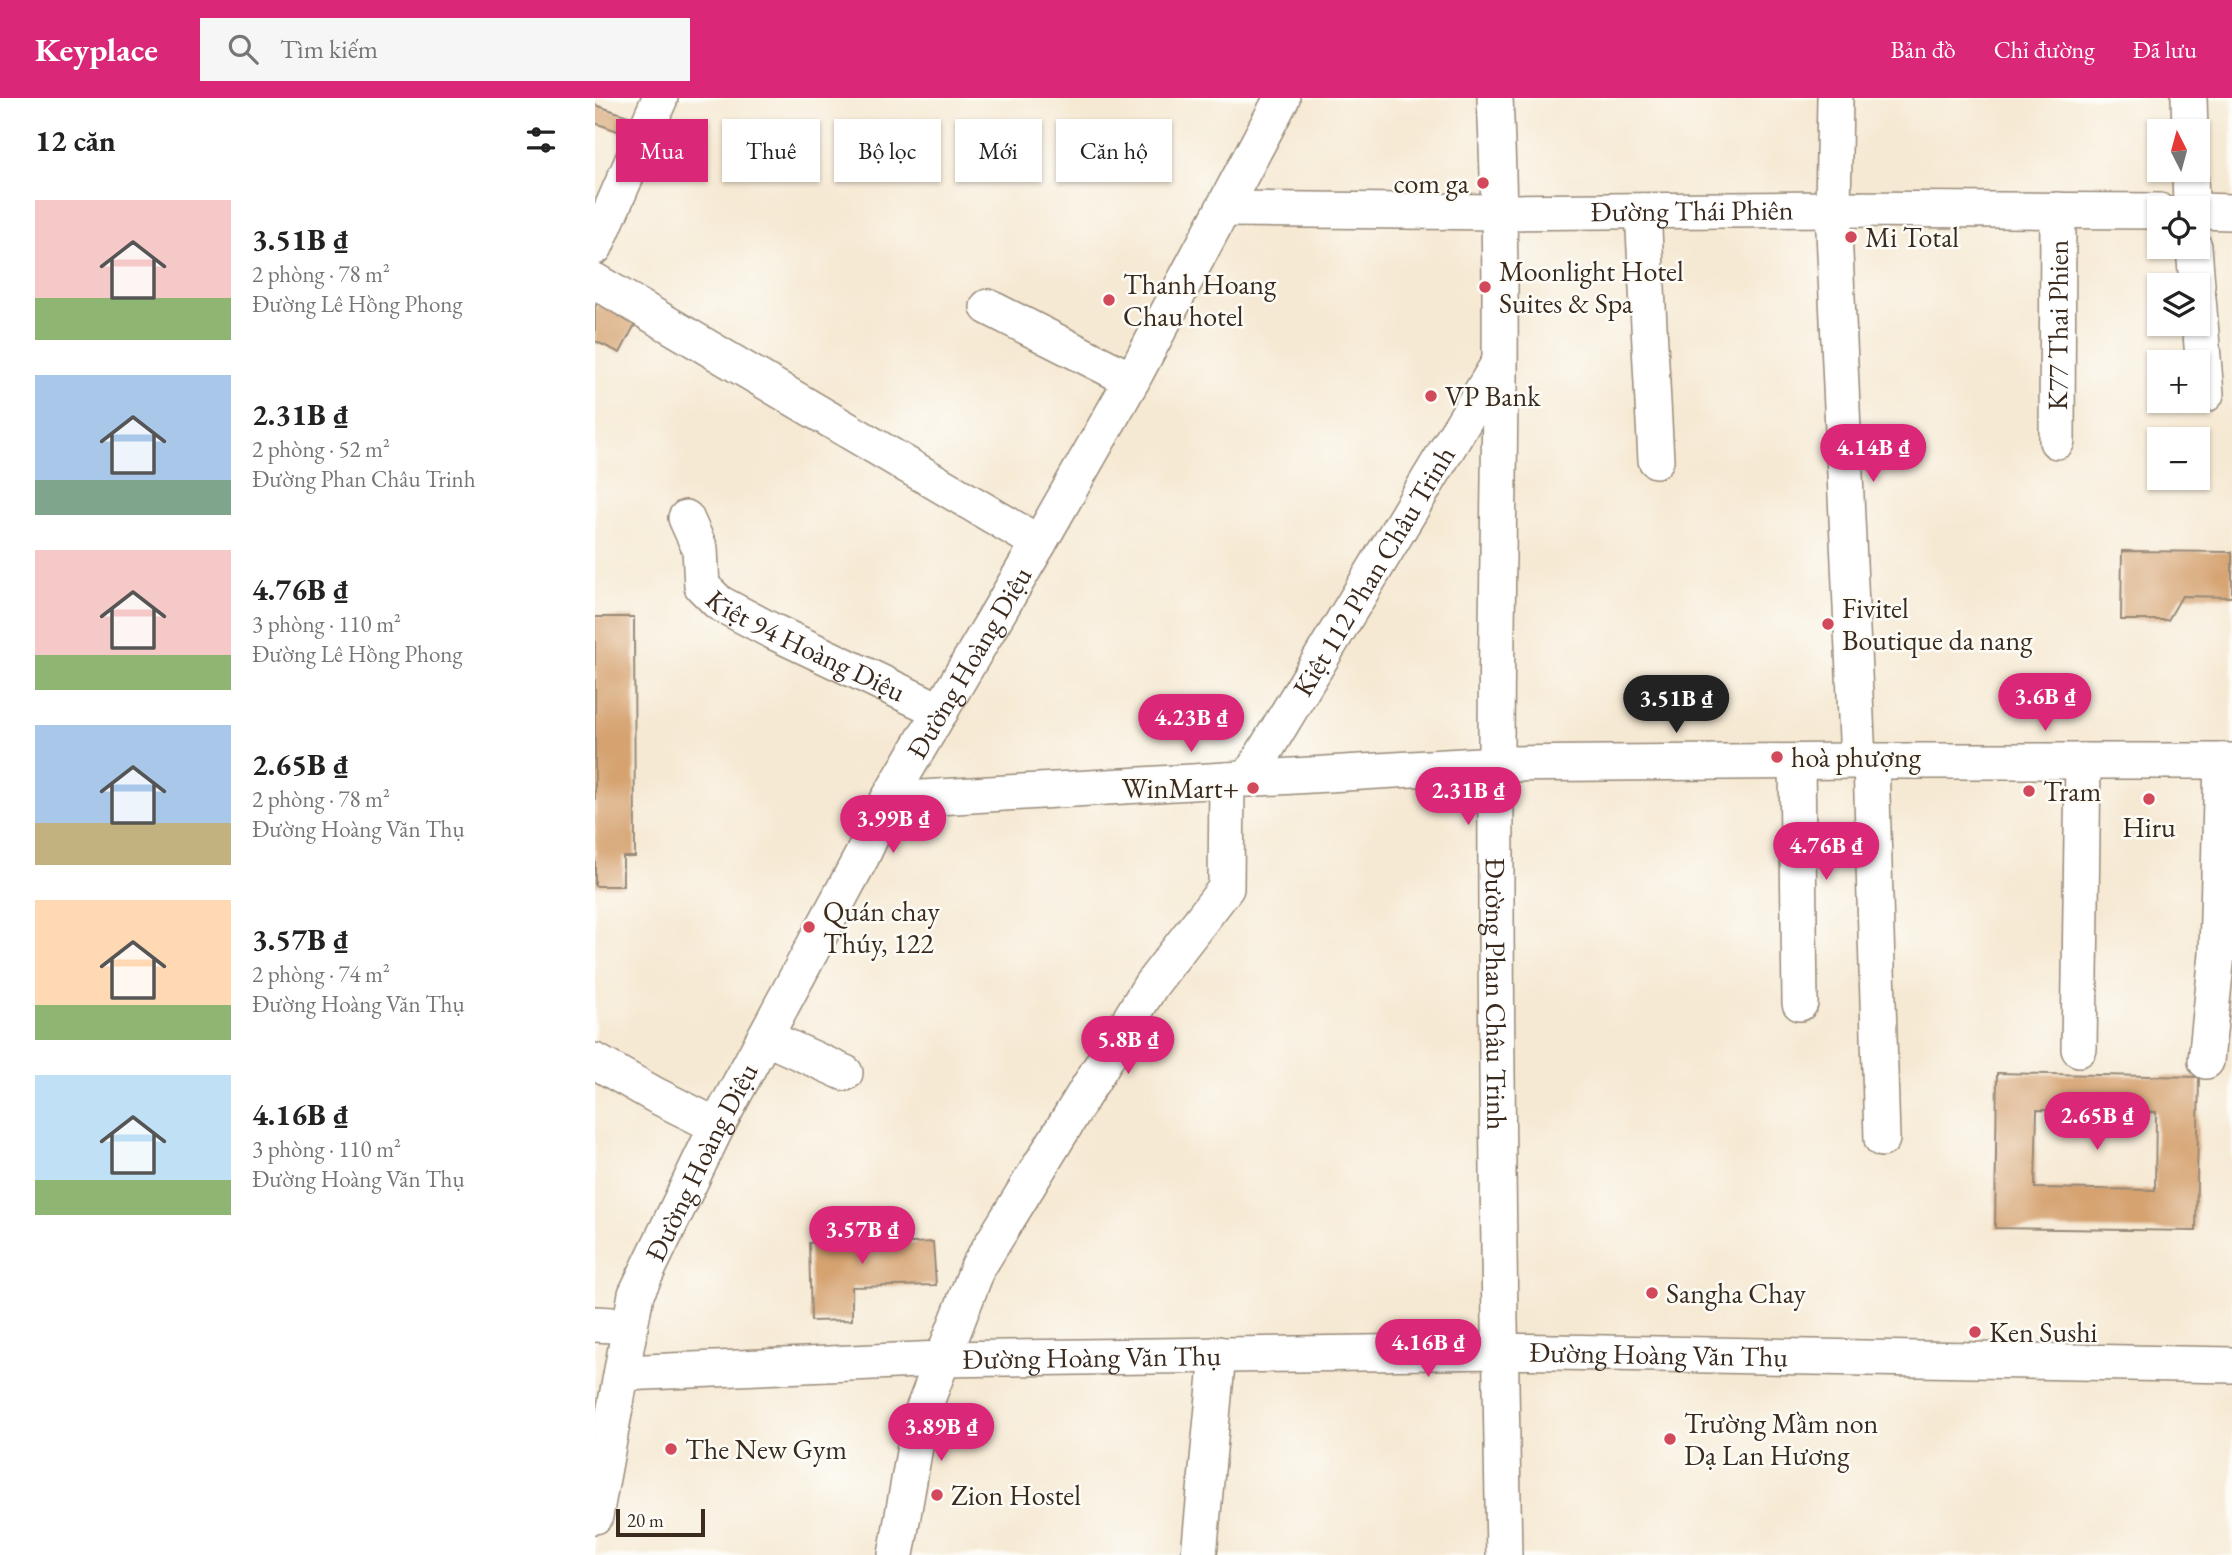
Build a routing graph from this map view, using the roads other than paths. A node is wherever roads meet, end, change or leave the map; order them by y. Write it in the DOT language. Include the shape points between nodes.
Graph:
graph roads {
  1 [pos="660,98"];
  2 [pos="1282,98"];
  3 [pos="1495,98"];
  4 [pos="1835,98"];
  5 [pos="2189,98"];
  6 [pos="2190,119"];
  7 [pos="1223,209"];
  8 [pos="1833,209"];
  9 [pos="2058,210"];
  10 [pos="1643,211"];
  11 [pos="2147,211"];
  12 [pos="2210,211"];
  13 [pos="1501,212"];
  14 [pos="2232,212"];
  15 [pos="595,247"];
  16 [pos="595,281"];
  17 [pos="988,307"];
  18 [pos="1499,363"];
  19 [pos="1132,380"];
  20 [pos="2057,441"];
  21 [pos="1656,460"];
  22 [pos="686,518"];
  23 [pos="1039,543"];
  24 [pos="941,711"];
  25 [pos="1865,761"];
  26 [pos="2083,761"];
  27 [pos="2227,761"];
  28 [pos="1797,762"];
  29 [pos="1496,764"];
  30 [pos="1238,780"];
  31 [pos="888,800"];
  32 [pos="1800,1003"];
  33 [pos="765,1037"];
  34 [pos="2079,1049"];
  35 [pos="595,1061"];
  36 [pos="2206,1061"];
  37 [pos="845,1073"];
  38 [pos="717,1126"];
  39 [pos="1882,1139"];
  40 [pos="595,1324"];
  41 [pos="631,1326"];
  42 [pos="1500,1351"];
  43 [pos="1218,1354"];
  44 [pos="941,1359"];
  45 [pos="2232,1365"];
  46 [pos="623,1373"];
  47 [pos="595,1515"];
  48 [pos="896,1555"];
  49 [pos="1199,1555"];
  50 [pos="1504,1555"];
  1 -- 15 [label="street"];
  2 -- 7 [label="street, Đường Hoàng Diệu"];
  3 -- 13 [label="street, Đường Phan Châu Trinh"];
  4 -- 8 [label="street"];
  5 -- 6 [label="street"];
  7 -- 13 [label="street, Đường Thái Phiên"];
  7 -- 19 [label="street, Đường Hoàng Diệu"];
  8 -- 9 [label="street, Đường Thái Phiên"];
  8 -- 10 [label="street, Đường Thái Phiên"];
  8 -- 25 [label="street"];
  9 -- 11 [label="street, Đường Thái Phiên"];
  9 -- 20 [label="street, K77 Thai Phien"];
  10 -- 13 [label="street, Đường Thái Phiên"];
  10 -- 21 [label="street"];
  12 -- 14 [label="street"];
  13 -- 18 [label="street, Đường Phan Châu Trinh"];
  16 -- 23 [label="street"];
  17 -- 19 [label="street"];
  18 -- 29 [label="street, Đường Phan Châu Trinh"];
  18 -- 30 [label="street, Kiệt 112 Phan Châu Trinh"];
  19 -- 23 [label="street, Đường Hoàng Diệu"];
  22 -- 24 [label="street, Kiệt 94 Hoàng Diệu" via="700,549 702,586 719,603"];
  23 -- 24 [label="street, Đường Hoàng Diệu"];
  24 -- 31 [label="street, Đường Hoàng Diệu"];
  25 -- 26 [label="street"];
  25 -- 28 [label="street"];
  25 -- 39 [label="street"];
  26 -- 27 [label="street"];
  26 -- 34 [label="street"];
  27 -- 36 [label="street" via="2217,954"];
  28 -- 29 [label="street"];
  28 -- 32 [label="street"];
  29 -- 30 [label="street"];
  29 -- 42 [label="street, Đường Phan Châu Trinh"];
  30 -- 31 [label="street"];
  30 -- 44 [label="street" via="1226,888 1151,985 985,1255"];
  31 -- 33 [label="street, Đường Hoàng Diệu"];
  33 -- 37 [label="street"];
  33 -- 38 [label="street, Đường Hoàng Diệu"];
  35 -- 38 [label="street"];
  38 -- 41 [label="street, Đường Hoàng Diệu" via="636,1294"];
  40 -- 41 [label="street"];
  41 -- 46 [label="street, Đường Hoàng Diệu"];
  42 -- 43 [label="street, Đường Hoàng Văn Thụ"];
  42 -- 45 [label="street, Đường Hoàng Văn Thụ"];
  42 -- 50 [label="street, Đường Phan Châu Trinh"];
  43 -- 44 [label="street, Đường Hoàng Văn Thụ"];
  43 -- 49 [label="street"];
  44 -- 46 [label="street, Đường Hoàng Văn Thụ"];
  44 -- 48 [label="street" via="920,1418"];
  46 -- 47 [label="street, Đường Hoàng Diệu"];
}
